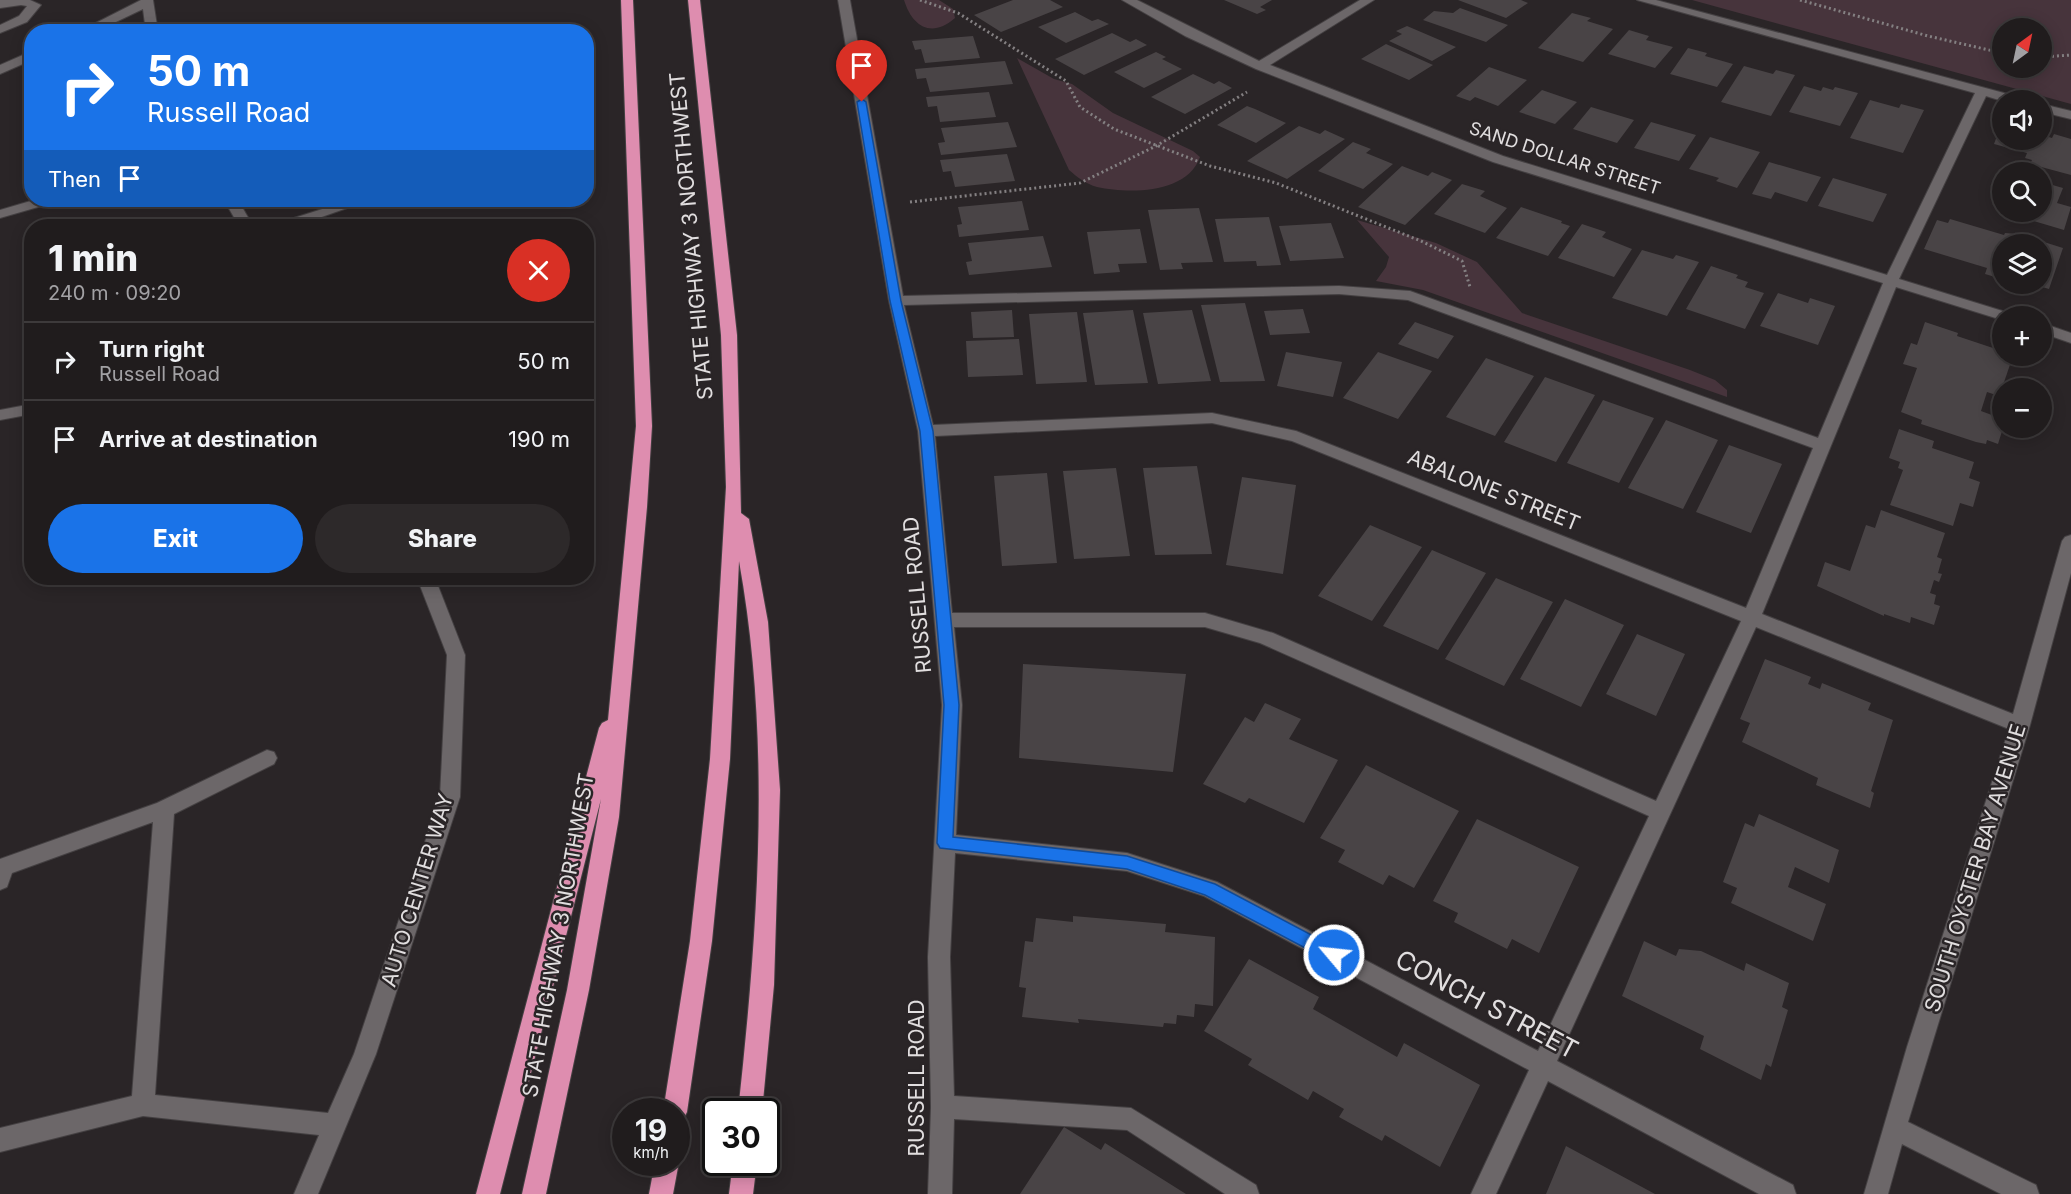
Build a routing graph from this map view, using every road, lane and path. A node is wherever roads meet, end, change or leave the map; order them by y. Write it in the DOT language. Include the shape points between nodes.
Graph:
graph roads {
  1 [pos="627,0"];
  2 [pos="694,0"];
  3 [pos="844,0"];
  4 [pos="920,0"];
  5 [pos="1128,0"];
  6 [pos="1368,0"];
  7 [pos="1643,0"];
  8 [pos="1800,0"];
  9 [pos="146,1"];
  10 [pos="0,4"];
  11 [pos="100,24"];
  12 [pos="150,24"];
  13 [pos="0,29"];
  14 [pos="1992,51"];
  15 [pos="2071,55"];
  16 [pos="2052,56"];
  17 [pos="24,60"];
  18 [pos="1260,66"];
  19 [pos="0,70"];
  20 [pos="1252,89"];
  21 [pos="1982,92"];
  22 [pos="1992,94"];
  23 [pos="2052,110"];
  24 [pos="2071,115"];
  25 [pos="1156,146"];
  26 [pos="906,202"];
  27 [pos="24,207"];
  28 [pos="341,207"];
  29 [pos="0,214"];
  30 [pos="305,219"];
  31 [pos="1891,280"];
  32 [pos="896,301"];
  33 [pos="1992,312"];
  34 [pos="1465,316"];
  35 [pos="2052,331"];
  36 [pos="2071,338"];
  37 [pos="24,410"];
  38 [pos="0,415"];
  39 [pos="926,431"];
  40 [pos="1821,445"];
  41 [pos="734,487"];
  42 [pos="2071,541"];
  43 [pos="429,585"];
  44 [pos="1752,616"];
  45 [pos="944,620"];
  46 [pos="624,668"];
  47 [pos="2020,725"];
  48 [pos="267,758"];
  49 [pos="164,809"];
  50 [pos="1660,812"];
  51 [pos="945,843"];
  52 [pos="0,881"];
  53 [pos="1542,1065"];
  54 [pos="677,1098"];
  55 [pos="751,1098"];
  56 [pos="143,1105"];
  57 [pos="942,1107"];
  58 [pos="335,1125"];
  59 [pos="1895,1128"];
  60 [pos="0,1140"];
  61 [pos="665,1176"];
  62 [pos="743,1176"];
  63 [pos="306,1194"];
  64 [pos="488,1194"];
  65 [pos="534,1194"];
  66 [pos="662,1194"];
  67 [pos="741,1194"];
  68 [pos="940,1194"];
  69 [pos="1248,1194"];
  70 [pos="1483,1194"];
  71 [pos="1784,1194"];
  72 [pos="1876,1194"];
  73 [pos="2027,1194"];
  1 -- 46 [label="highway, STATE HIGHWAY 3 NORTHWEST" via="644,426"];
  2 -- 41 [label="highway, STATE HIGHWAY 3 NORTHWEST" via="729,334"];
  3 -- 32 [label="street, RUSSELL ROAD"];
  4 -- 25 [label="path" via="958,14 1066,81 1080,106 1114,129"];
  5 -- 18 [label="street, SAND DOLLAR STREET"];
  6 -- 18 [label="street"];
  7 -- 21 [label="street"];
  8 -- 14 [label="path"];
  9 -- 11 [label="street"];
  9 -- 12 [label="street"];
  10 -- 13 [label="street" via="35,4 23,19"];
  15 -- 16 [label="path"];
  17 -- 19 [label="street"];
  18 -- 31 [label="street, SAND DOLLAR STREET" via="1498,159"];
  20 -- 25 [label="path"];
  21 -- 22 [label="street"];
  21 -- 31 [label="street"];
  23 -- 24 [label="street"];
  25 -- 26 [label="path" via="1080,183"];
  25 -- 34 [label="path" via="1210,166 1276,183 1462,261 1470,280 1471,303"];
  27 -- 29 [label="street"];
  28 -- 30 [label="street"];
  31 -- 33 [label="street, SAND DOLLAR STREET"];
  31 -- 40 [label="street"];
  32 -- 34 [label="street" via="1339,290 1410,296"];
  32 -- 39 [label="street, RUSSELL ROAD"];
  34 -- 40 [label="street"];
  35 -- 36 [label="street"];
  37 -- 38 [label="street"];
  39 -- 44 [label="street, ABALONE STREET" via="1212,418 1296,436"];
  39 -- 45 [label="street, RUSSELL ROAD"];
  40 -- 44 [label="street"];
  41 -- 54 [label="highway, STATE HIGHWAY 3 NORTHWEST" via="719,771 701,941"];
  41 -- 55 [label="highway" via="759,622 770,790 763,985"];
  42 -- 47 [label="street, SOUTH OYSTER BAY AVENUE"];
  43 -- 58 [label="street, AUTO CENTER WAY" via="456,655 450,797 365,1054"];
  44 -- 47 [label="street, ABALONE STREET"];
  44 -- 50 [label="street"];
  45 -- 50 [label="street" via="1205,620 1266,638"];
  45 -- 51 [label="street, RUSSELL ROAD" via="952,705"];
  46 -- 64 [label="highway"];
  46 -- 65 [label="highway, STATE HIGHWAY 3 NORTHWEST" via="609,817 578,990"];
  47 -- 59 [label="street, SOUTH OYSTER BAY AVENUE"];
  48 -- 49 [label="street"];
  49 -- 52 [label="street" via="3,867"];
  49 -- 56 [label="street"];
  50 -- 53 [label="street"];
  51 -- 53 [label="street, CONCH STREET" via="1127,862 1210,889"];
  51 -- 57 [label="street, RUSSELL ROAD" via="939,957"];
  53 -- 70 [label="street"];
  53 -- 71 [label="street, CONCH STREET"];
  56 -- 58 [label="street"];
  56 -- 60 [label="street"];
  57 -- 68 [label="street, RUSSELL ROAD"];
  57 -- 69 [label="street" via="1131,1119"];
  58 -- 63 [label="street, AUTO CENTER WAY"];
  59 -- 72 [label="street, SOUTH OYSTER BAY AVENUE"];
  59 -- 73 [label="street"];
  61 -- 66 [label="highway"];
  62 -- 67 [label="highway"];
}
